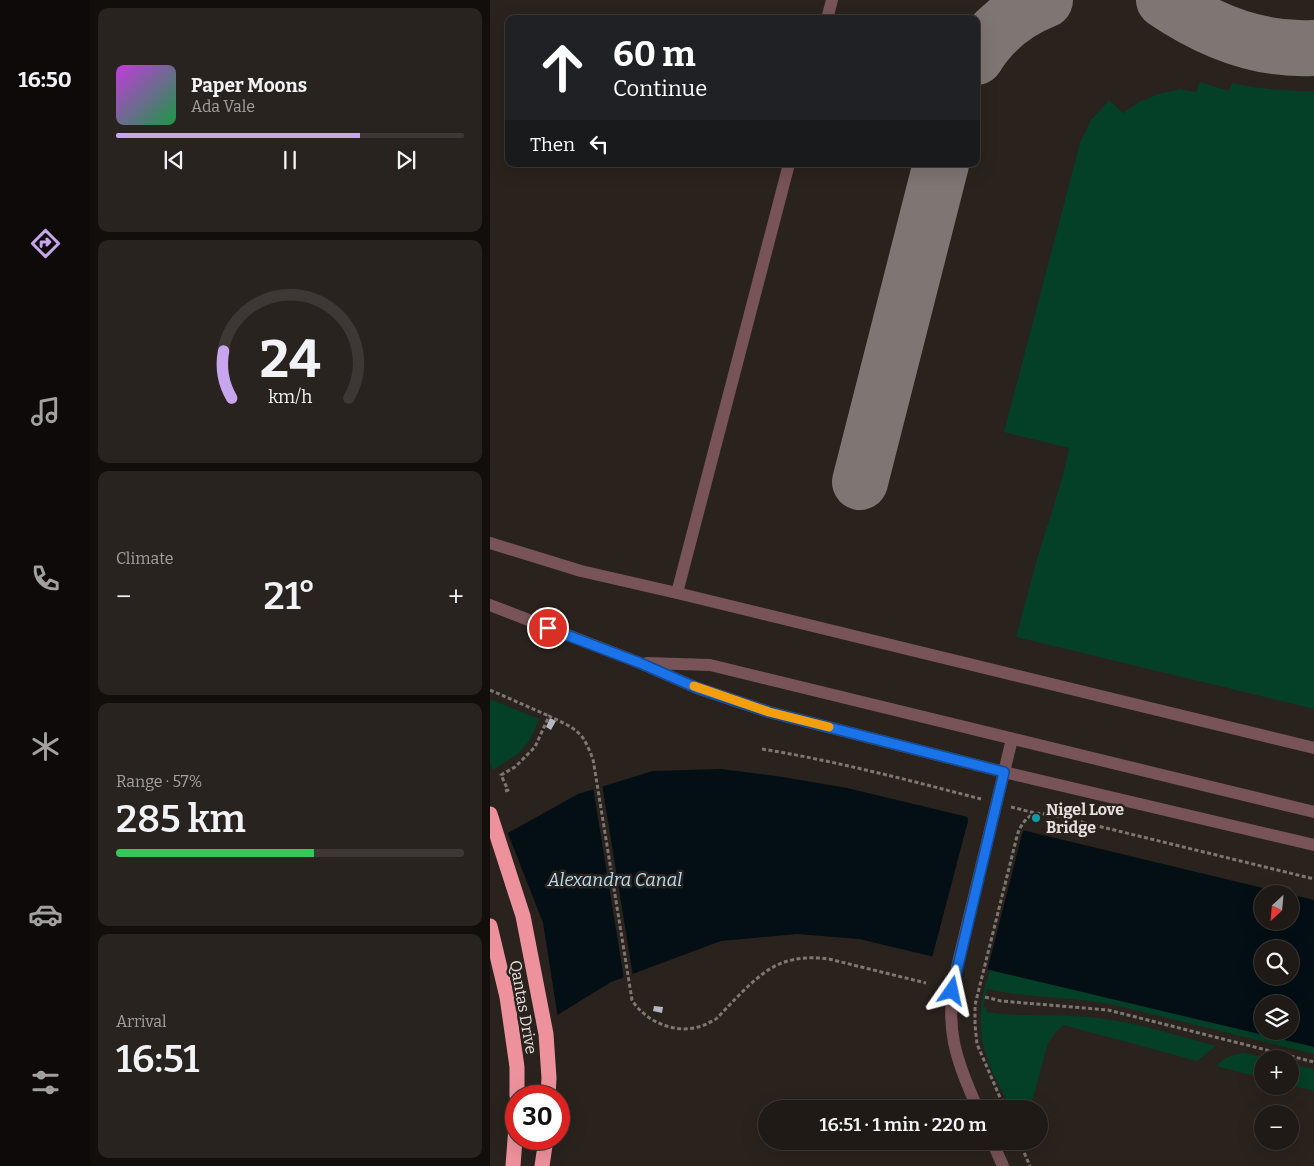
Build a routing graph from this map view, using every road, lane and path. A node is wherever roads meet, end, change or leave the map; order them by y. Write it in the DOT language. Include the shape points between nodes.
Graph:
graph roads {
  1 [pos="832,0"];
  2 [pos="828,15"];
  3 [pos="788,167"];
  4 [pos="490,543"];
  5 [pos="677,593"];
  6 [pos="490,605"];
  7 [pos="640,663"];
  8 [pos="490,690"];
  9 [pos="549,716"];
  10 [pos="1012,739"];
  11 [pos="1314,748"];
  12 [pos="762,750"];
  13 [pos="1004,772"];
  14 [pos="505,791"];
  15 [pos="964,795"];
  16 [pos="1028,811"];
  17 [pos="1314,812"];
  18 [pos="1035,813"];
  19 [pos="490,814"];
  20 [pos="1314,845"];
  21 [pos="1314,879"];
  22 [pos="490,926"];
  23 [pos="926,983"];
  24 [pos="985,997"];
  25 [pos="1314,1062"];
  26 [pos="517,1085"];
  27 [pos="549,1085"];
  28 [pos="974,1100"];
  29 [pos="1001,1100"];
  30 [pos="514,1150"];
  31 [pos="544,1150"];
  32 [pos="996,1150"];
  33 [pos="1023,1150"];
  34 [pos="513,1166"];
  35 [pos="542,1166"];
  36 [pos="1003,1166"];
  37 [pos="1030,1166"];
  1 -- 2 [label="street"];
  3 -- 5 [label="street"];
  4 -- 5 [label="street" via="581,571"];
  5 -- 11 [label="street"];
  6 -- 7 [label="street"];
  7 -- 10 [label="street" via="710,665"];
  7 -- 13 [label="street" via="697,688 769,712"];
  8 -- 9 [label="path"];
  9 -- 14 [label="path" via="535,747 515,767 501,775 508,790"];
  9 -- 23 [label="path" via="576,730 593,760 632,1000 642,1013 665,1026 697,1028 716,1019 768,970 794,959 829,959"];
  10 -- 13 [label="street"];
  10 -- 17 [label="street"];
  12 -- 15 [label="path" via="882,773"];
  13 -- 20 [label="street"];
  13 -- 28 [label="street" via="956,970 951,1004 952,1035 960,1068"];
  16 -- 18 [label="path"];
  18 -- 21 [label="path" via="1053,814"];
  18 -- 29 [label="path" via="1022,823 1017,836 975,1005 977,1044"];
  19 -- 27 [label="highway" via="522,916 546,1034"];
  22 -- 26 [label="highway, Qantas Drive" via="507,997"];
  24 -- 25 [label="path" via="1108,1010"];
  30 -- 34 [label="highway"];
  31 -- 35 [label="highway"];
  32 -- 36 [label="street"];
  33 -- 37 [label="path"];
}
